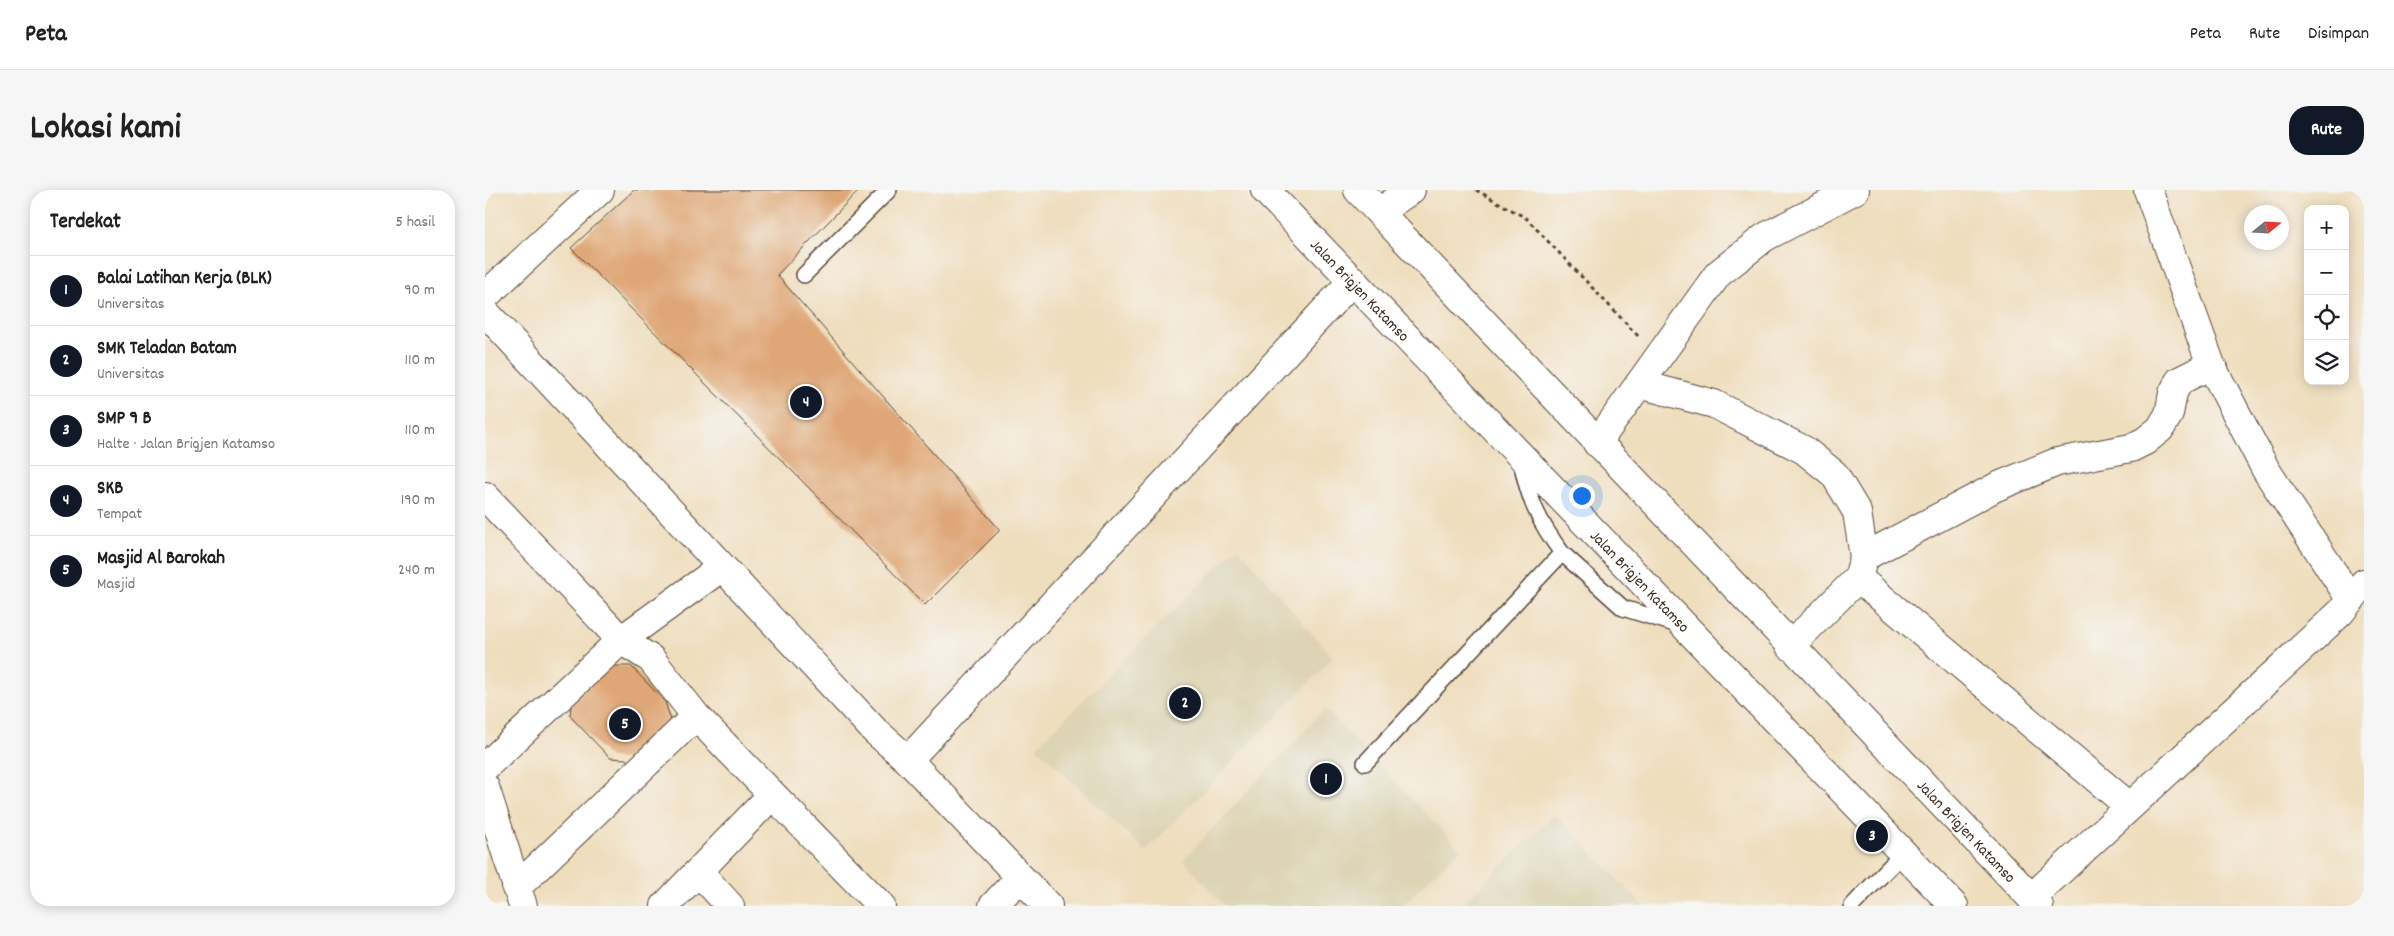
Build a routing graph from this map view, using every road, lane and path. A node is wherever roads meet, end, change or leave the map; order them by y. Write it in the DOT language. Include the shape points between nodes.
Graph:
graph roads {
  1 [pos="600,190"];
  2 [pos="889,190"];
  3 [pos="1265,190"];
  4 [pos="1358,190"];
  5 [pos="1411,190"];
  6 [pos="1476,190"];
  7 [pos="1855,190"];
  8 [pos="2148,190"];
  9 [pos="1379,212"];
  10 [pos="804,275"];
  11 [pos="1353,280"];
  12 [pos="485,296"];
  13 [pos="485,312"];
  14 [pos="1658,357"];
  15 [pos="2211,366"];
  16 [pos="1639,384"];
  17 [pos="1597,443"];
  18 [pos="1520,456"];
  19 [pos="485,496"];
  20 [pos="1562,553"];
  21 [pos="722,567"];
  22 [pos="1861,568"];
  23 [pos="2358,592"];
  24 [pos="1685,626"];
  25 [pos="621,640"];
  26 [pos="1790,646"];
  27 [pos="697,716"];
  28 [pos="908,760"];
  29 [pos="1365,763"];
  30 [pos="485,767"];
  31 [pos="485,787"];
  32 [pos="772,795"];
  33 [pos="2129,806"];
  34 [pos="1903,852"];
  35 [pos="699,872"];
  36 [pos="1020,877"];
  37 [pos="519,897"];
  38 [pos="2035,902"];
  39 [pos="665,906"];
  40 [pos="730,906"];
  41 [pos="881,906"];
  42 [pos="993,906"];
  43 [pos="1048,906"];
  44 [pos="1852,906"];
  45 [pos="1954,906"];
  1 -- 12 [label="main road"];
  2 -- 10 [label="lane"];
  3 -- 11 [label="main road, Jalan Brigjen Katamso"];
  4 -- 9 [label="main road, Jalan Brigjen Katamso"];
  5 -- 9 [label="main road"];
  6 -- 14 [label="path" via="1526,218"];
  7 -- 14 [label="main road" via="1765,237 1718,274"];
  8 -- 15 [label="main road"];
  9 -- 17 [label="main road, Jalan Brigjen Katamso"];
  11 -- 18 [label="main road, Jalan Brigjen Katamso"];
  11 -- 28 [label="main road"];
  13 -- 21 [label="main road"];
  14 -- 16 [label="main road"];
  15 -- 22 [label="main road" via="2179,381 2169,414 2160,429 2145,442 2131,448 2057,462 1996,487"];
  15 -- 23 [label="main road" via="2266,470"];
  16 -- 17 [label="main road"];
  16 -- 22 [label="main road" via="1714,404 1804,450 1834,474 1857,512"];
  17 -- 26 [label="main road, Jalan Brigjen Katamso"];
  18 -- 20 [label="lane" via="1527,493 1542,526"];
  18 -- 24 [label="main road, Jalan Brigjen Katamso"];
  19 -- 25 [label="main road"];
  20 -- 24 [label="lane" via="1623,608"];
  20 -- 29 [label="lane"];
  21 -- 25 [label="main road"];
  21 -- 28 [label="main road" via="875,731"];
  22 -- 26 [label="main road"];
  22 -- 33 [label="main road"];
  23 -- 33 [label="main road" via="2340,613"];
  24 -- 34 [label="main road, Jalan Brigjen Katamso"];
  25 -- 27 [label="main road" via="651,659"];
  25 -- 30 [label="main road"];
  26 -- 38 [label="main road, Jalan Brigjen Katamso"];
  27 -- 32 [label="main road"];
  27 -- 37 [label="main road"];
  28 -- 36 [label="main road"];
  31 -- 37 [label="main road"];
  32 -- 35 [label="main road"];
  32 -- 41 [label="main road"];
  33 -- 38 [label="main road"];
  34 -- 44 [label="lane"];
  34 -- 45 [label="main road, Jalan Brigjen Katamso"];
  35 -- 39 [label="main road"];
  35 -- 40 [label="main road"];
  36 -- 42 [label="main road"];
  36 -- 43 [label="main road"];
}
